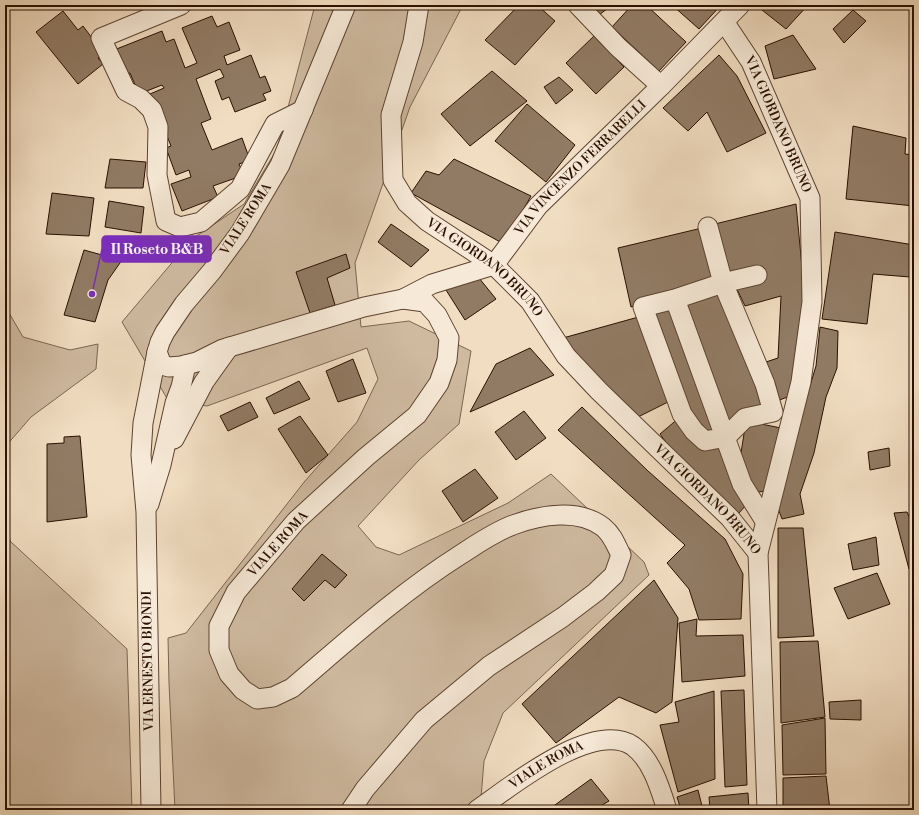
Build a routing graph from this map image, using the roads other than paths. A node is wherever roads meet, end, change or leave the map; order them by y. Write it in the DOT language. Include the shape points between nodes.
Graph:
graph roads {
  1 [pos="181,5"];
  2 [pos="346,5"];
  3 [pos="419,5"];
  4 [pos="578,5"];
  5 [pos="740,5"];
  6 [pos="725,23"];
  7 [pos="661,86"];
  8 [pos="303,110"];
  9 [pos="708,227"];
  10 [pos="494,265"];
  11 [pos="757,275"];
  12 [pos="723,283"];
  13 [pos="403,299"];
  14 [pos="675,299"];
  15 [pos="229,347"];
  16 [pos="157,352"];
  17 [pos="186,365"];
  18 [pos="773,412"];
  19 [pos="791,418"];
  20 [pos="726,437"];
  21 [pos="161,465"];
  22 [pos="146,512"];
  23 [pos="765,521"];
  24 [pos="758,553"];
  25 [pos="151,810"];
  26 [pos="352,810"];
  27 [pos="477,810"];
  28 [pos="667,810"];
  29 [pos="767,810"];
  1 -- 8 [label="street" via="101,38 126,91 141,99 152,110 156,121 157,175 166,221 180,227 201,222 240,189 276,124"];
  2 -- 8 [label="street, VIALE ROMA"];
  3 -- 10 [label="street, VIA GIORDANO BRUNO" via="413,42 392,115 393,180 407,203 428,221"];
  4 -- 7 [label="street"];
  5 -- 6 [label="street, VIA VINCENZO FERRARELLI"];
  6 -- 7 [label="street, VIA VINCENZO FERRARELLI"];
  6 -- 19 [label="street, VIA GIORDANO BRUNO" via="751,62 810,198 812,302 801,382"];
  7 -- 10 [label="street, VIA VINCENZO FERRARELLI" via="538,206"];
  8 -- 16 [label="street, VIALE ROMA" via="280,165 240,233 180,310 160,342"];
  9 -- 12 [label="street"];
  10 -- 13 [label="street" via="432,284"];
  10 -- 24 [label="street, VIA GIORDANO BRUNO" via="530,301 566,356 730,518"];
  11 -- 12 [label="street"];
  12 -- 14 [label="street"];
  12 -- 18 [label="street" via="766,384"];
  13 -- 15 [label="street, VIALE ROMA" via="364,307"];
  13 -- 26 [label="street, VIALE ROMA" via="425,302 437,315 449,338 447,360 440,383 417,415 366,456 296,521 236,592 219,626 219,650 229,674 243,690 257,699 273,697 292,688 389,606 441,567 512,525 562,515 585,518 603,527 613,538 621,555 614,575 596,592 489,666 424,720 365,790"];
  14 -- 20 [label="street"];
  14 -- 20 [label="street" via="643,307 682,414 705,441"];
  15 -- 17 [label="street, VIALE ROMA"];
  15 -- 21 [label="street" via="204,382"];
  16 -- 17 [label="street, VIALE ROMA" via="162,366"];
  16 -- 22 [label="street" via="143,423 141,455"];
  17 -- 21 [label="street" via="174,403"];
  18 -- 19 [label="street"];
  18 -- 20 [label="street" via="745,418"];
  19 -- 23 [label="street, VIA GIORDANO BRUNO"];
  20 -- 23 [label="street" via="742,484"];
  21 -- 22 [label="street"];
  22 -- 25 [label="street, VIA ERNESTO BIONDI"];
  23 -- 24 [label="street, VIA GIORDANO BRUNO"];
  24 -- 29 [label="street"];
  27 -- 28 [label="street, VIALE ROMA" via="571,750 602,739 623,741 634,747 645,759"];
}
